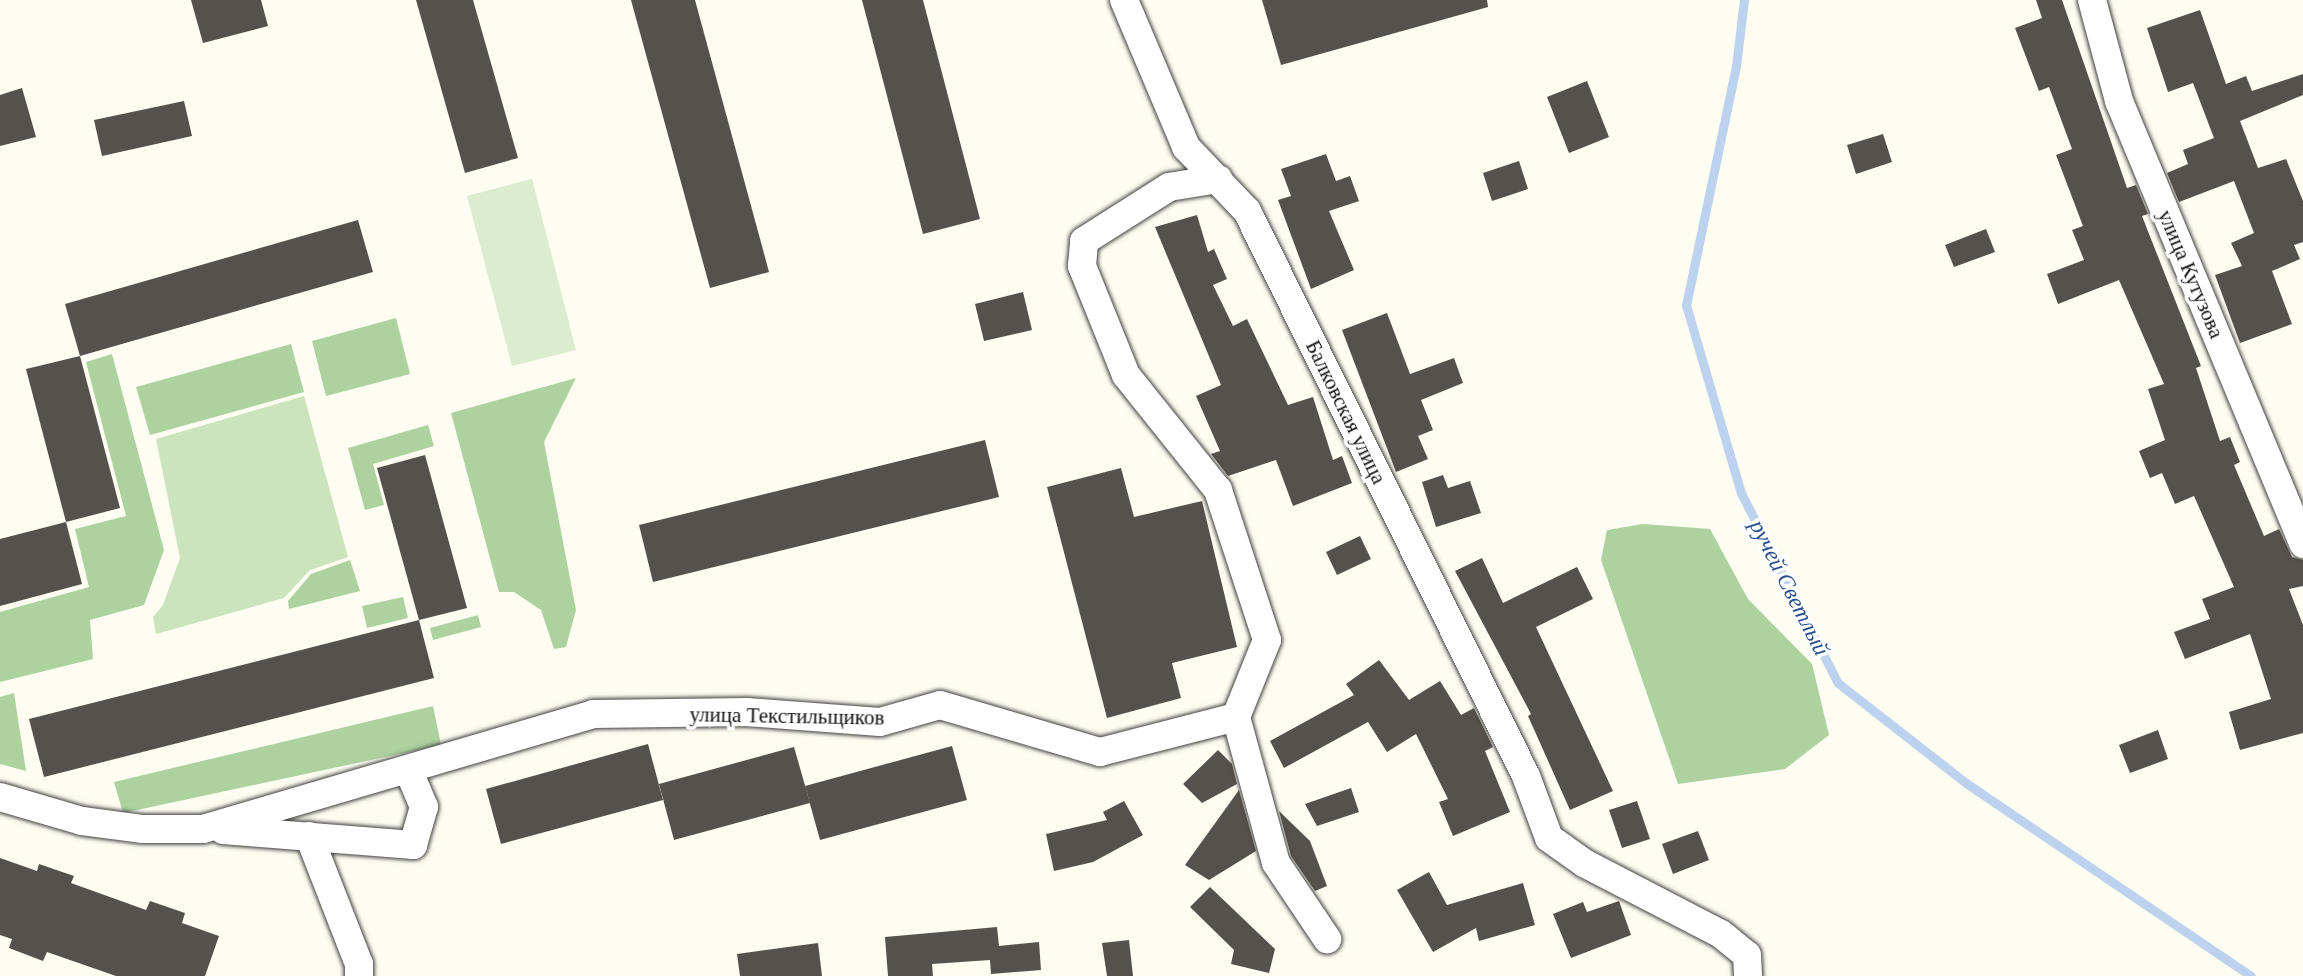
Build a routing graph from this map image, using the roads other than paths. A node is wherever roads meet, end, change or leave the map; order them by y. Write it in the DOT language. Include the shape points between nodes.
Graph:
graph roads {
  1 [pos="1124,0"];
  2 [pos="2092,0"];
  3 [pos="1218,179"];
  4 [pos="2303,544"];
  5 [pos="1236,717"];
  6 [pos="408,769"];
  7 [pos="0,797"];
  8 [pos="203,829"];
  9 [pos="309,836"];
  10 [pos="1327,939"];
  11 [pos="359,976"];
  12 [pos="1748,976"];
  1 -- 3 [label="street, Балковская улица" via="1186,147"];
  2 -- 4 [label="street, улица Кутузова" via="2119,101"];
  3 -- 5 [label="street" via="1169,187 1084,241 1082,265 1126,374 1218,490 1267,640"];
  3 -- 12 [label="street, Балковская улица" via="1247,211 1526,776 1549,838 1584,863 1721,934 1748,956"];
  5 -- 6 [label="street, улица Текстильщиков" via="1100,752 940,705 880,722 747,712 593,714"];
  5 -- 10 [label="street" via="1276,863"];
  6 -- 8 [label="street, улица Текстильщиков"];
  6 -- 9 [label="street" via="424,807 413,845"];
  7 -- 8 [label="street, улица Текстильщиков" via="82,821 143,829"];
  8 -- 9 [label="street"];
  9 -- 11 [label="street" via="359,964"];
}
